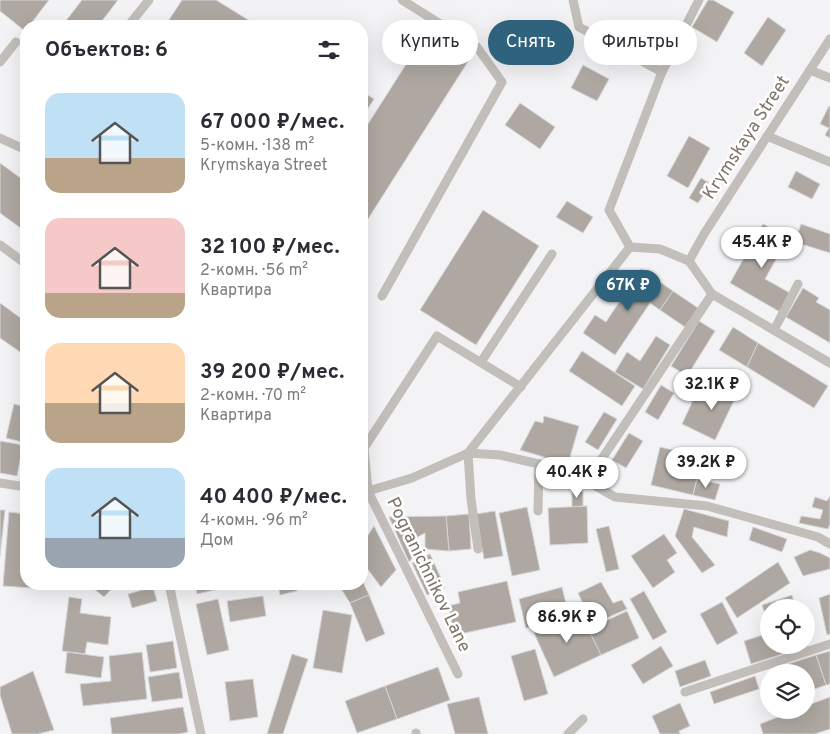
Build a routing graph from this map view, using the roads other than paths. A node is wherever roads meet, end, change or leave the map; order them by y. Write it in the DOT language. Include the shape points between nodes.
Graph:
graph roads {
  1 [pos="149,0"];
  2 [pos="402,0"];
  3 [pos="573,0"];
  4 [pos="699,0"];
  5 [pos="133,20"];
  6 [pos="830,39"];
  7 [pos="16,42"];
  8 [pos="0,62"];
  9 [pos="810,70"];
  10 [pos="662,72"];
  11 [pos="830,78"];
  12 [pos="767,136"];
  13 [pos="0,138"];
  14 [pos="20,147"];
  15 [pos="830,162"];
  16 [pos="0,245"];
  17 [pos="630,247"];
  18 [pos="552,254"];
  19 [pos="20,260"];
  20 [pos="689,261"];
  21 [pos="798,284"];
  22 [pos="712,294"];
  23 [pos="382,296"];
  24 [pos="774,330"];
  25 [pos="480,362"];
  26 [pos="830,363"];
  27 [pos="521,387"];
  28 [pos="368,437"];
  29 [pos="468,453"];
  30 [pos="539,464"];
  31 [pos="587,481"];
  32 [pos="0,483"];
  33 [pos="20,486"];
  34 [pos="368,490"];
  35 [pos="368,497"];
  36 [pos="538,511"];
  37 [pos="830,544"];
  38 [pos="478,549"];
  39 [pos="170,590"];
  40 [pos="830,644"];
  41 [pos="458,674"];
  42 [pos="685,692"];
  43 [pos="583,720"];
  44 [pos="201,734"];
  45 [pos="568,734"];
  1 -- 5 [label="street"];
  2 -- 23 [label="street" via="477,47 502,82"];
  3 -- 10 [label="street" via="579,27"];
  4 -- 10 [label="street"];
  6 -- 9 [label="street, Krymskaya Street"];
  7 -- 8 [label="street"];
  9 -- 11 [label="street"];
  9 -- 12 [label="street, Krymskaya Street"];
  10 -- 17 [label="street" via="609,210"];
  12 -- 15 [label="street"];
  12 -- 20 [label="street, Krymskaya Street"];
  13 -- 14 [label="street"];
  16 -- 19 [label="street"];
  17 -- 20 [label="street" via="660,249"];
  17 -- 27 [label="street"];
  18 -- 25 [label="street"];
  20 -- 22 [label="street"];
  21 -- 24 [label="street"];
  22 -- 24 [label="street"];
  22 -- 31 [label="street"];
  24 -- 26 [label="street"];
  25 -- 27 [label="street"];
  25 -- 28 [label="street" via="437,336"];
  27 -- 29 [label="street"];
  29 -- 30 [label="street" via="500,455"];
  29 -- 34 [label="street" via="412,478"];
  29 -- 38 [label="street"];
  30 -- 31 [label="street"];
  30 -- 36 [label="street"];
  31 -- 37 [label="street" via="615,496 707,506 818,537"];
  32 -- 33 [label="street"];
  35 -- 41 [label="street, Pogranichnikov Lane"];
  39 -- 44 [label="street"];
  40 -- 42 [label="street"];
  43 -- 45 [label="street"];
}
